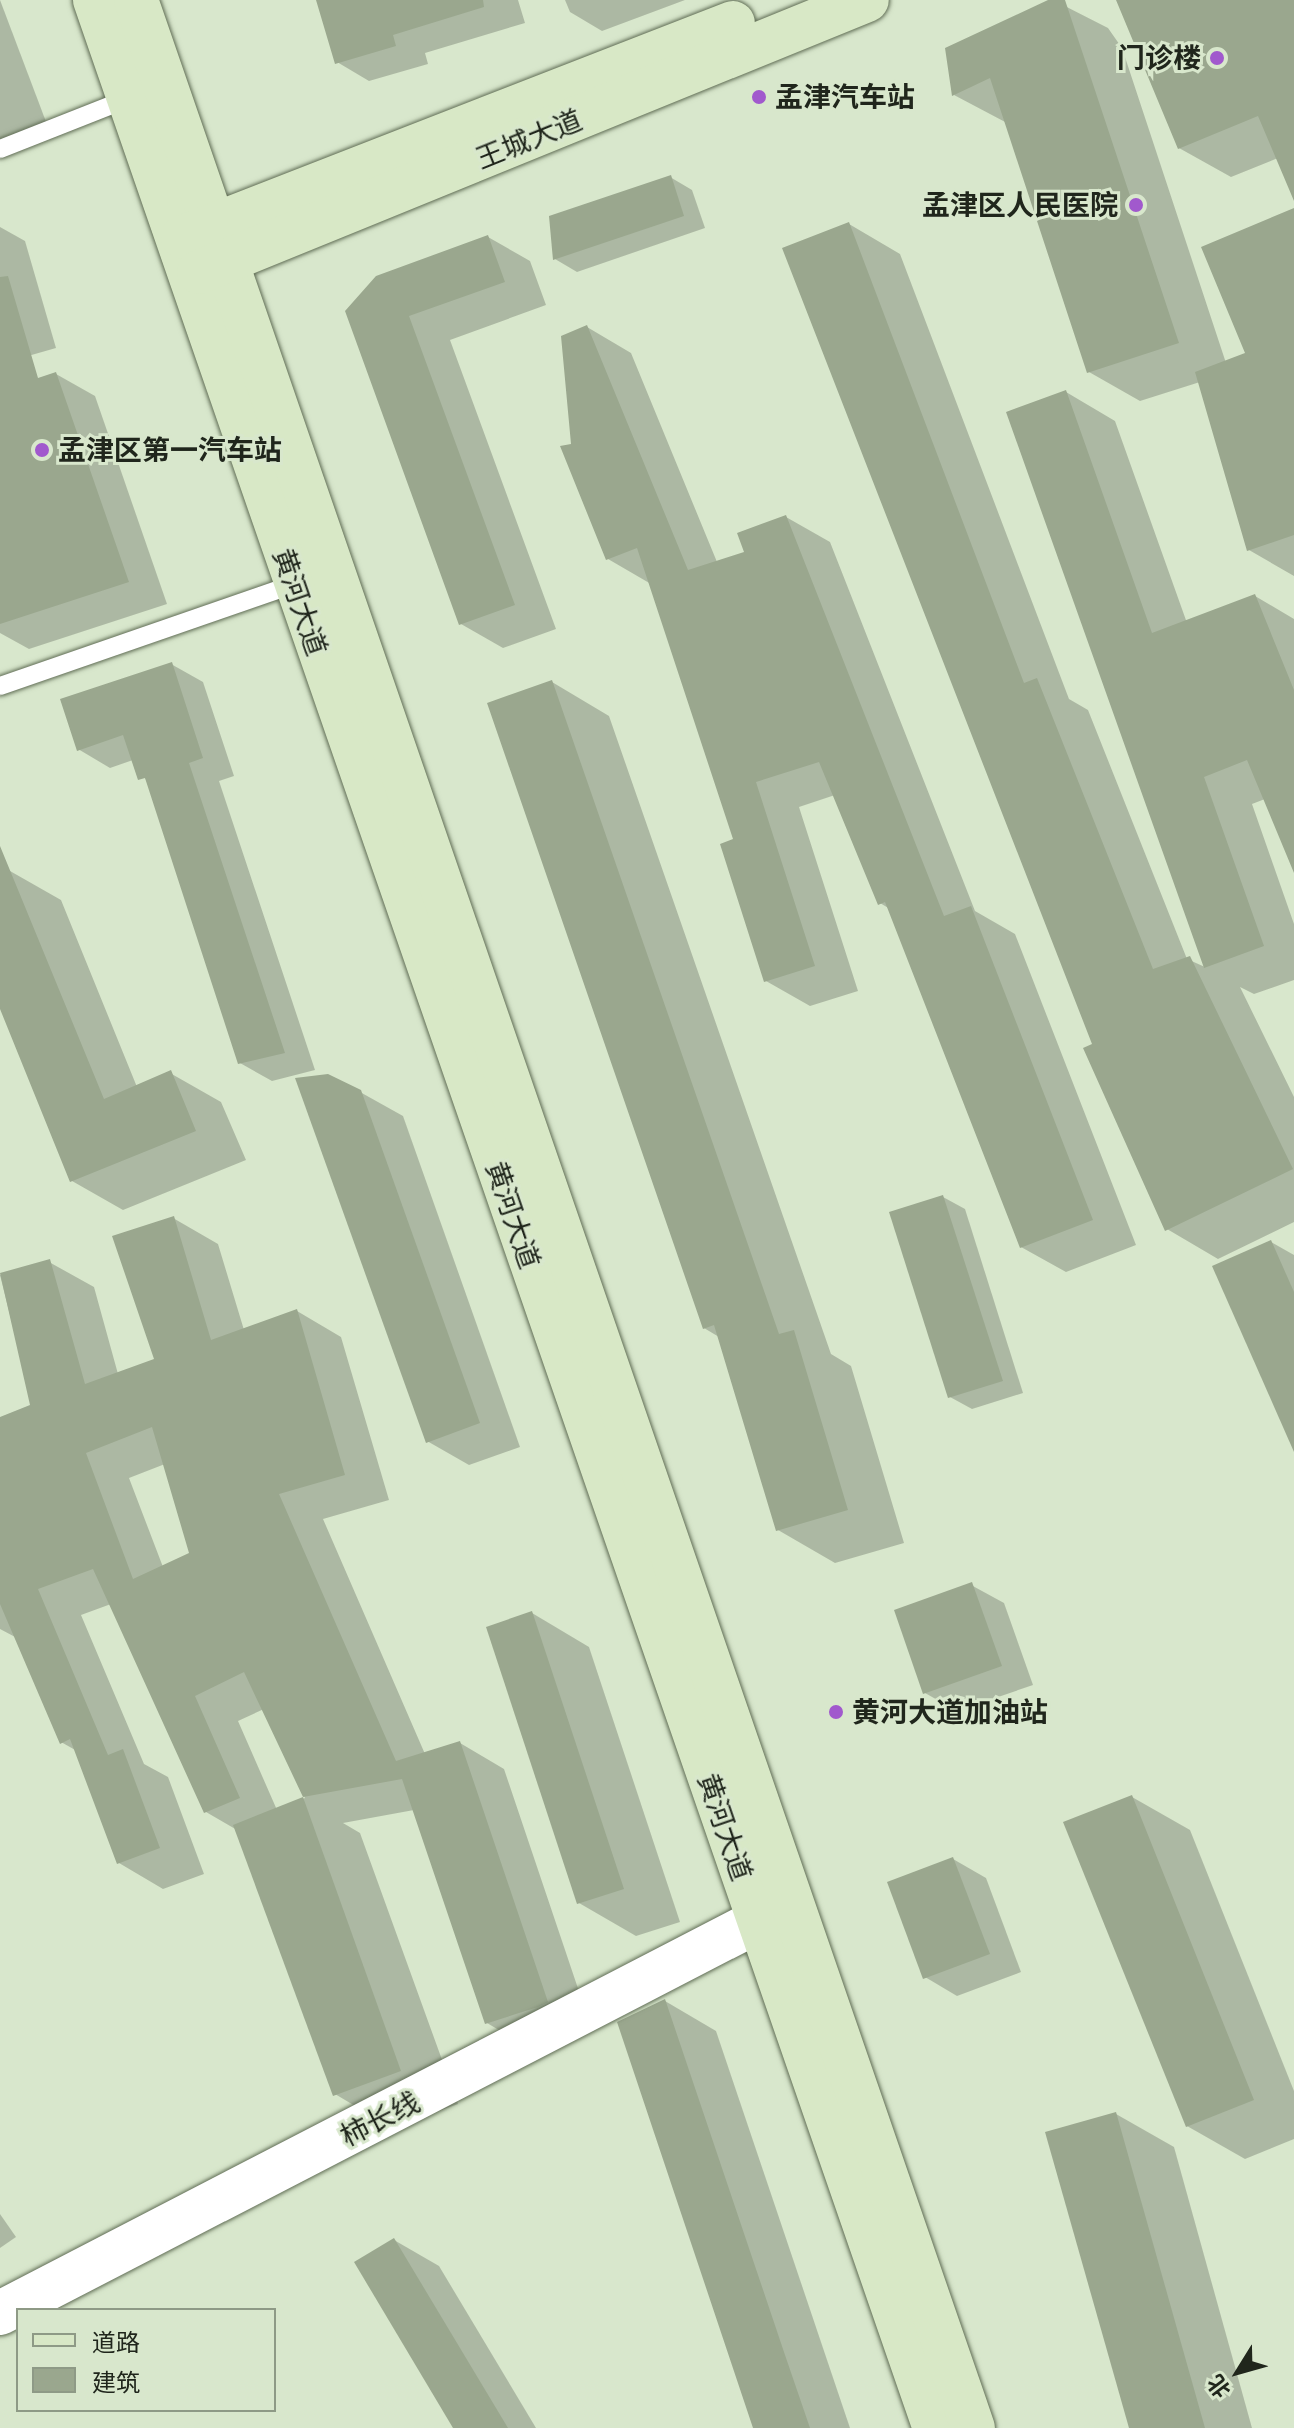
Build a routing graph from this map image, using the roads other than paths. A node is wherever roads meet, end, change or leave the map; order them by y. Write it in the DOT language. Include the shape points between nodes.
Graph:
graph roads {
  1 [pos="95,0"];
  2 [pos="136,0"];
  3 [pos="792,0"];
  4 [pos="867,0"];
  5 [pos="146,93"];
  6 [pos="0,149"];
  7 [pos="200,251"];
  8 [pos="312,577"];
  9 [pos="0,686"];
  10 [pos="758,1921"];
  11 [pos="0,2313"];
  12 [pos="935,2428"];
  13 [pos="973,2428"];
  1 -- 5 [label="main road, 黄河大道"];
  2 -- 5 [label="main road, 黄河大道"];
  3 -- 7 [label="main road, 王城大道"];
  4 -- 7 [label="main road, 王城大道"];
  5 -- 6 [label="lane"];
  5 -- 7 [label="main road, 黄河大道"];
  7 -- 8 [label="main road, 黄河大道"];
  8 -- 9 [label="lane"];
  8 -- 10 [label="main road, 黄河大道"];
  8 -- 13 [label="main road, 黄河大道"];
  10 -- 11 [label="street, 柿长线"];
  10 -- 12 [label="main road, 黄河大道"];
}
